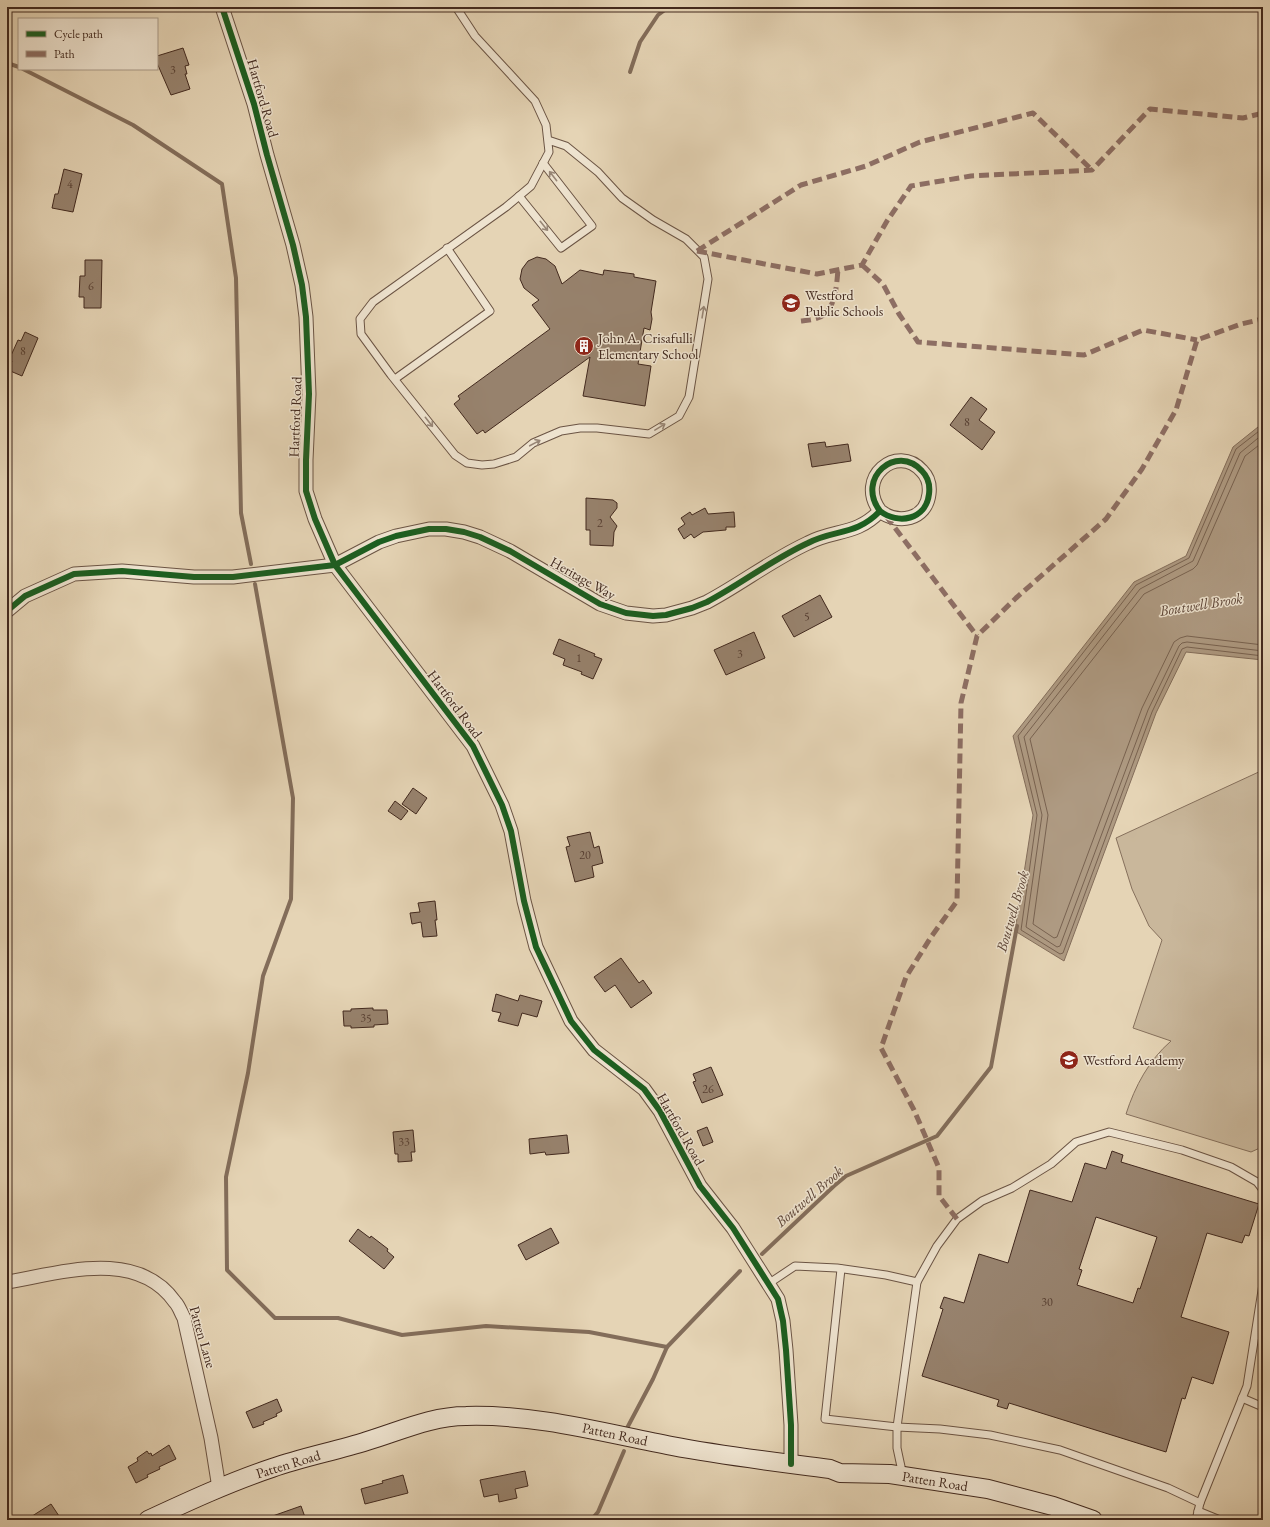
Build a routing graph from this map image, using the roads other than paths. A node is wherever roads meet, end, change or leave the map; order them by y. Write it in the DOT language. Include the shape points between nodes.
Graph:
graph roads {
  1 [pos="222,7"];
  2 [pos="456,7"];
  3 [pos="548,140"];
  4 [pos="543,163"];
  5 [pos="519,196"];
  6 [pos="446,248"];
  7 [pos="395,379"];
  8 [pos="880,511"];
  9 [pos="335,565"];
  10 [pos="7,611"];
  11 [pos="1263,1190"];
  12 [pos="841,1268"];
  13 [pos="7,1282"];
  14 [pos="917,1282"];
  15 [pos="768,1284"];
  16 [pos="1263,1284"];
  17 [pos="1242,1398"];
  18 [pos="1263,1407"];
  19 [pos="897,1427"];
  20 [pos="791,1464"];
  21 [pos="903,1476"];
  22 [pos="219,1488"];
  23 [pos="1199,1507"];
  24 [pos="148,1520"];
  25 [pos="1093,1520"];
  26 [pos="1196,1520"];
  27 [pos="1220,1520"];
  1 -- 9 [label="street, Hartford Road" via="254,104 302,285 309,394 306,491"];
  2 -- 3 [label="lane" via="475,36 535,101 546,125"];
  3 -- 4 [label="lane" via="549,152"];
  7 -- 3 [label="lane, one-way" via="455,455 467,462 482,465 516,457 533,443 561,431 597,428 649,434 679,416 689,397 707,287 704,258 686,239 622,198 598,172 566,146"];
  4 -- 5 [label="lane" via="531,186"];
  5 -- 4 [label="lane, one-way" via="561,248 592,226"];
  5 -- 6 [label="lane"];
  6 -- 7 [label="lane" via="373,302 360,319 361,334"];
  6 -- 7 [label="lane" via="490,311"];
  8 -- 8 [label="street" via="873,500 871,488 875,476 884,466 895,462 908,462 924,473 929,491 926,503 919,513 908,518 896,519"];
  8 -- 9 [label="street, Heritage Way" via="863,525 808,542 707,602 666,615 626,613 600,604 495,543 464,532 446,529 429,529 396,536"];
  9 -- 10 [label="street" via="233,577 194,577 122,571 74,574 24,596"];
  9 -- 15 [label="street, Hartford Road" via="473,746 510,827 536,947 571,1021 594,1050 644,1089 650,1097 700,1186 733,1228"];
  11 -- 14 [label="lane" via="1257,1182 1231,1167 1182,1150 1109,1132 1076,1142 1051,1164 1012,1188 982,1201 957,1219 937,1246"];
  12 -- 14 [label="lane" via="886,1274"];
  12 -- 15 [label="lane" via="795,1266"];
  12 -- 19 [label="lane" via="825,1419"];
  13 -- 22 [label="street, Patten Lane" via="88,1268 109,1268 135,1273 163,1288 176,1302 184,1318 211,1438"];
  14 -- 19 [label="lane"];
  15 -- 20 [label="street, Hartford Road" via="778,1300 783,1321 789,1382"];
  16 -- 17 [label="lane" via="1247,1386"];
  17 -- 18 [label="lane"];
  17 -- 23 [label="lane"];
  19 -- 21 [label="lane" via="897,1448"];
  19 -- 23 [label="lane" via="940,1429 990,1436 1060,1450 1168,1488"];
  20 -- 21 [label="street, Patten Road" via="840,1472"];
  20 -- 22 [label="street, Patten Road" via="714,1454 542,1420 514,1416 465,1416 406,1427 274,1467"];
  21 -- 25 [label="street, Patten Road" via="988,1489 1053,1506"];
  22 -- 24 [label="street, Patten Road"];
  23 -- 26 [label="lane"];
  23 -- 27 [label="lane"];
}
